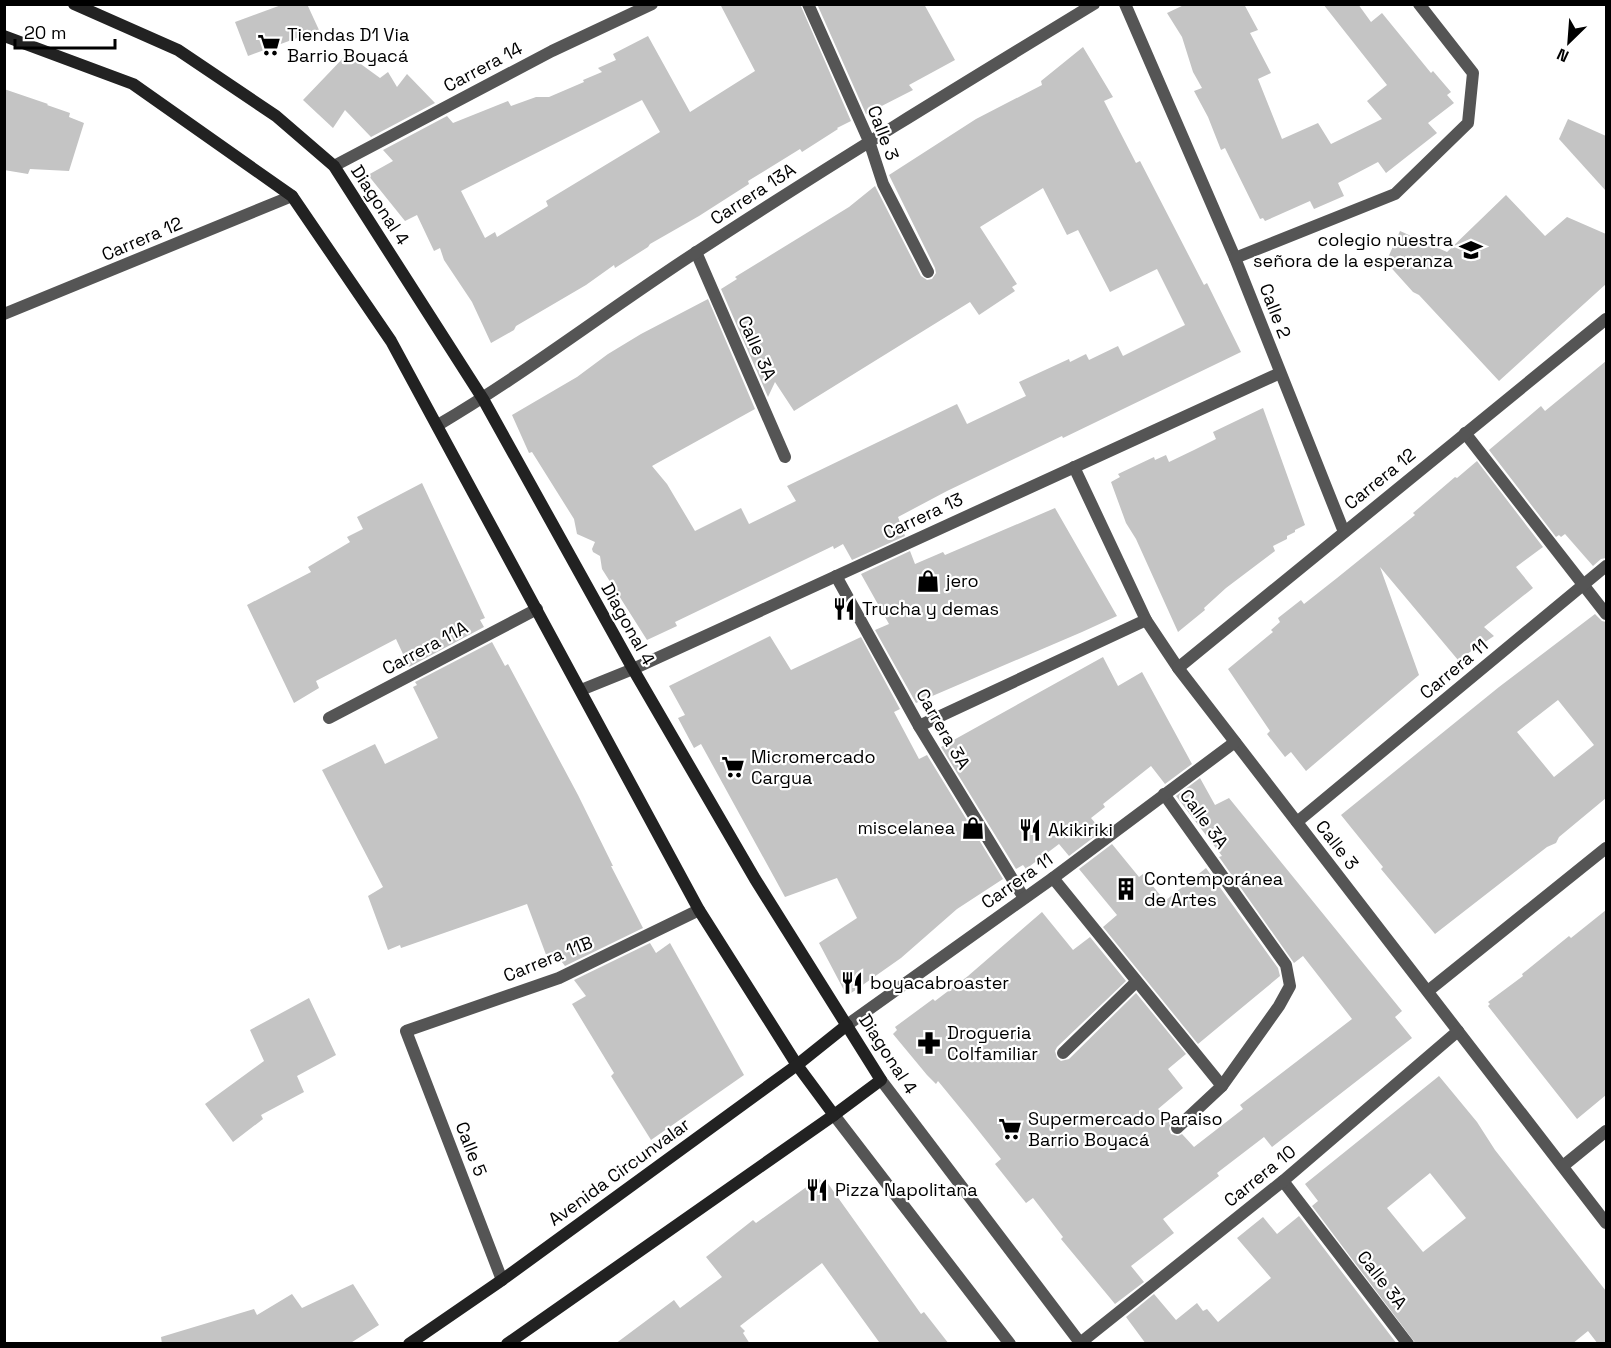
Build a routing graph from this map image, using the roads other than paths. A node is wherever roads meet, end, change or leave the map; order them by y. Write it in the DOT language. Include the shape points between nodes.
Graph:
graph roads {
  1 [pos="74,4"];
  2 [pos="652,4"];
  3 [pos="808,4"];
  4 [pos="1094,4"];
  5 [pos="1125,4"];
  6 [pos="1419,4"];
  7 [pos="4,36"];
  8 [pos="869,141"];
  9 [pos="334,166"];
  10 [pos="292,196"];
  11 [pos="696,252"];
  12 [pos="1235,258"];
  13 [pos="928,273"];
  14 [pos="4,314"];
  15 [pos="1606,319"];
  16 [pos="1280,373"];
  17 [pos="483,399"];
  18 [pos="438,425"];
  19 [pos="1466,433"];
  20 [pos="785,457"];
  21 [pos="1074,467"];
  22 [pos="1344,532"];
  23 [pos="1606,566"];
  24 [pos="836,576"];
  25 [pos="1584,585"];
  26 [pos="537,609"];
  27 [pos="1606,614"];
  28 [pos="1146,620"];
  29 [pos="1178,668"];
  30 [pos="633,669"];
  31 [pos="581,690"];
  32 [pos="329,718"];
  33 [pos="919,726"];
  34 [pos="1235,742"];
  35 [pos="1164,794"];
  36 [pos="1297,822"];
  37 [pos="1606,848"];
  38 [pos="1053,878"];
  39 [pos="1024,898"];
  40 [pos="699,910"];
  41 [pos="1136,982"];
  42 [pos="1428,991"];
  43 [pos="847,1025"];
  44 [pos="406,1031"];
  45 [pos="1458,1031"];
  46 [pos="1063,1053"];
  47 [pos="797,1065"];
  48 [pos="881,1080"];
  49 [pos="1222,1086"];
  50 [pos="834,1115"];
  51 [pos="1177,1128"];
  52 [pos="1606,1131"];
  53 [pos="1563,1166"];
  54 [pos="1283,1181"];
  55 [pos="1606,1222"];
  56 [pos="502,1281"];
  57 [pos="1080,1343"];
  58 [pos="409,1344"];
  59 [pos="507,1344"];
  60 [pos="1010,1344"];
  61 [pos="1408,1344"];
  1 -- 9 [label="main road, Diagonal 4" via="178,50 276,116"];
  2 -- 9 [label="street, Carrera 14" via="552,51"];
  3 -- 8 [label="street, Calle 3"];
  4 -- 8 [label="street, Carrera 13A"];
  5 -- 12 [label="street, Calle 2"];
  6 -- 12 [label="street" via="1473,73 1468,123 1395,194"];
  7 -- 10 [label="main road" via="133,84"];
  8 -- 11 [label="street, Carrera 13A"];
  8 -- 13 [label="street, Calle 3" via="883,184"];
  9 -- 17 [label="main road, Diagonal 4"];
  10 -- 14 [label="street, Carrera 12"];
  10 -- 18 [label="main road" via="391,341"];
  11 -- 17 [label="street, Carrera 13A"];
  11 -- 20 [label="street, Calle 3A"];
  12 -- 16 [label="street, Calle 2"];
  15 -- 19 [label="street, Carrera 12"];
  16 -- 21 [label="street, Carrera 13"];
  16 -- 22 [label="street, Calle 2"];
  17 -- 18 [label="street, Carrera 13A"];
  17 -- 30 [label="main road, Diagonal 4"];
  18 -- 26 [label="main road"];
  19 -- 22 [label="street, Carrera 12"];
  19 -- 25 [label="street"];
  21 -- 24 [label="street, Carrera 13"];
  21 -- 28 [label="street, Calle 3"];
  22 -- 29 [label="street, Carrera 12"];
  23 -- 25 [label="street, Carrera 11"];
  24 -- 30 [label="street, Carrera 13"];
  24 -- 33 [label="street, Carrera 3A"];
  25 -- 27 [label="street"];
  25 -- 36 [label="street, Carrera 11"];
  26 -- 31 [label="main road"];
  26 -- 32 [label="street, Carrera 11A"];
  28 -- 29 [label="street, Calle 3"];
  28 -- 33 [label="street"];
  29 -- 34 [label="street, Calle 3"];
  30 -- 31 [label="street, Carrera 13"];
  30 -- 43 [label="main road, Diagonal 4" via="755,879"];
  31 -- 40 [label="main road"];
  33 -- 39 [label="street, Carrera 3A"];
  34 -- 35 [label="street, Carrera 11"];
  34 -- 36 [label="street, Calle 3"];
  35 -- 38 [label="street, Carrera 11"];
  35 -- 49 [label="street, Calle 3A" via="1286,965 1290,986"];
  36 -- 42 [label="street, Calle 3"];
  37 -- 42 [label="street"];
  38 -- 39 [label="street, Carrera 11"];
  38 -- 41 [label="street"];
  39 -- 43 [label="street, Carrera 11"];
  40 -- 44 [label="street, Carrera 11B" via="559,978"];
  40 -- 47 [label="main road"];
  41 -- 46 [label="street"];
  41 -- 49 [label="street"];
  42 -- 45 [label="street, Calle 3"];
  43 -- 47 [label="main road, Avenida Circunvalar"];
  43 -- 48 [label="main road, Diagonal 4"];
  44 -- 56 [label="street, Calle 5"];
  45 -- 53 [label="street, Calle 3"];
  45 -- 54 [label="street, Carrera 10"];
  47 -- 50 [label="main road"];
  47 -- 56 [label="main road, Avenida Circunvalar"];
  48 -- 50 [label="main road"];
  48 -- 57 [label="street, Diagonal 4"];
  49 -- 51 [label="street"];
  50 -- 59 [label="main road"];
  50 -- 60 [label="street"];
  52 -- 53 [label="street"];
  53 -- 55 [label="street, Calle 3"];
  54 -- 57 [label="street, Carrera 10"];
  54 -- 61 [label="street, Calle 3A"];
  56 -- 58 [label="main road, Avenida Circunvalar"];
}
